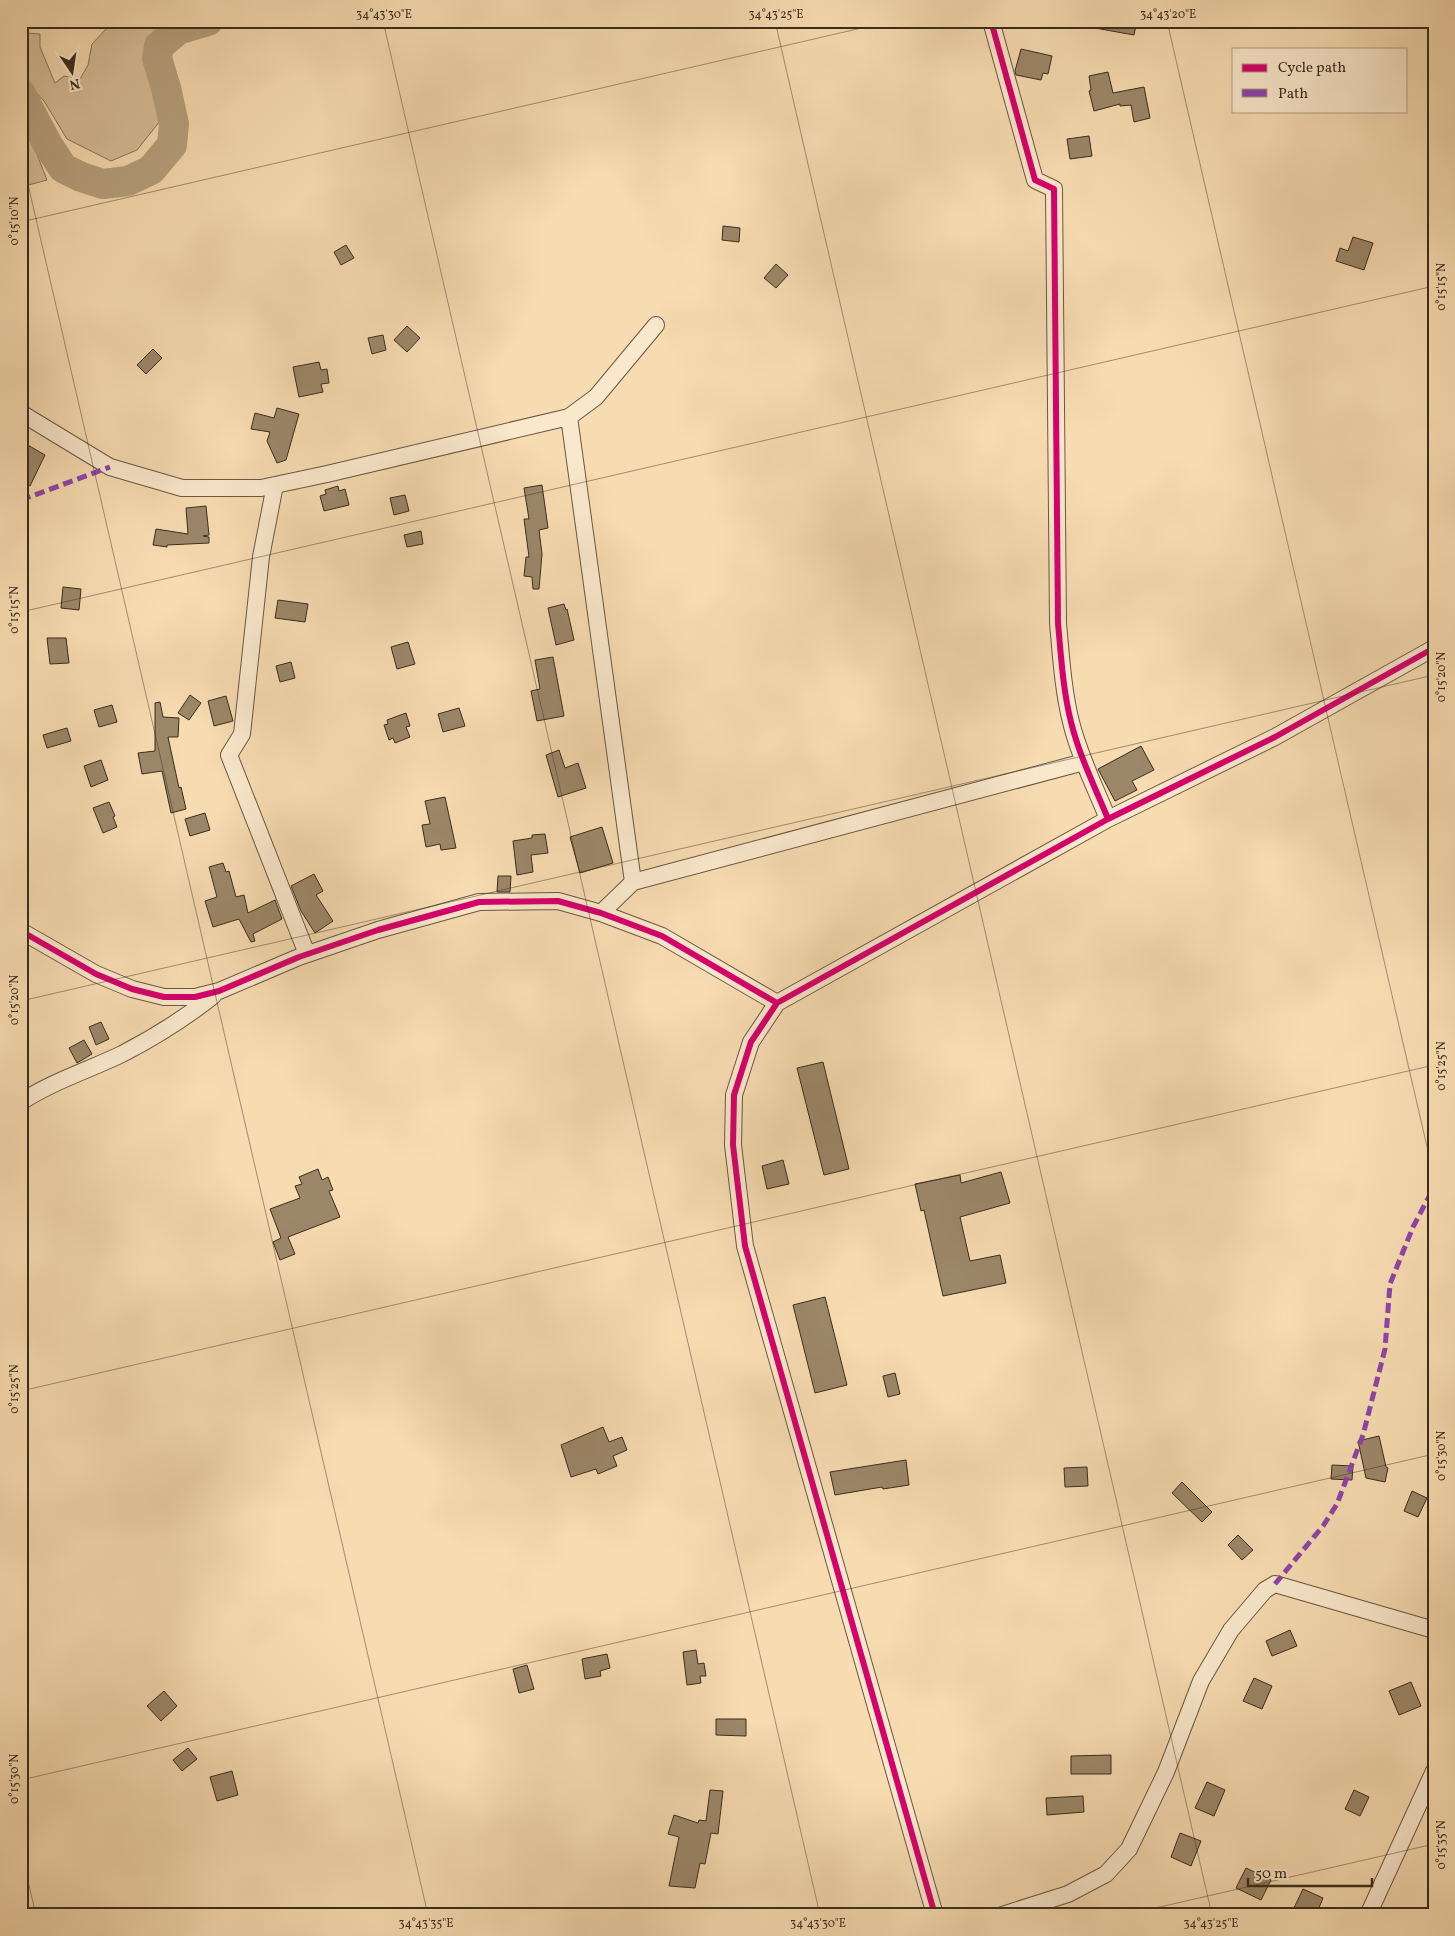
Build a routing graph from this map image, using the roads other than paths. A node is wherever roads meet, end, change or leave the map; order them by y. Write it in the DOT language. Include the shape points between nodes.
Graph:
graph roads {
  1 [pos="991,21"];
  2 [pos="656,325"];
  3 [pos="21,413"];
  4 [pos="569,418"];
  5 [pos="276,485"];
  6 [pos="1434,648"];
  7 [pos="1084,762"];
  8 [pos="1108,819"];
  9 [pos="633,882"];
  10 [pos="601,913"];
  11 [pos="21,930"];
  12 [pos="307,954"];
  13 [pos="219,991"];
  14 [pos="778,1003"];
  15 [pos="21,1102"];
  16 [pos="1434,1630"];
  17 [pos="1434,1771"];
  18 [pos="935,1915"];
  19 [pos="1002,1915"];
  20 [pos="1368,1915"];
  1 -- 7 [label="street" via="1035,180 1054,188 1058,623 1071,722"];
  2 -- 4 [label="street" via="596,397"];
  3 -- 5 [label="street" via="110,467 182,488 261,488"];
  4 -- 5 [label="street"];
  4 -- 9 [label="street"];
  5 -- 12 [label="street" via="261,557 242,734 229,755"];
  6 -- 8 [label="street" via="1275,737"];
  7 -- 8 [label="street"];
  7 -- 9 [label="street"];
  8 -- 14 [label="street"];
  9 -- 10 [label="street"];
  10 -- 12 [label="street" via="558,901 479,902"];
  10 -- 14 [label="street" via="662,936"];
  11 -- 13 [label="street" via="96,974 132,989 164,997 195,997"];
  12 -- 13 [label="street"];
  13 -- 15 [label="street" via="184,1019 122,1054 39,1090"];
  14 -- 18 [label="street" via="751,1042 734,1095 733,1145 744,1246"];
  16 -- 19 [label="street" via="1275,1584 1265,1590 1231,1630 1201,1681 1166,1772 1129,1849 1106,1874 1068,1894"];
  17 -- 20 [label="street"];
}
